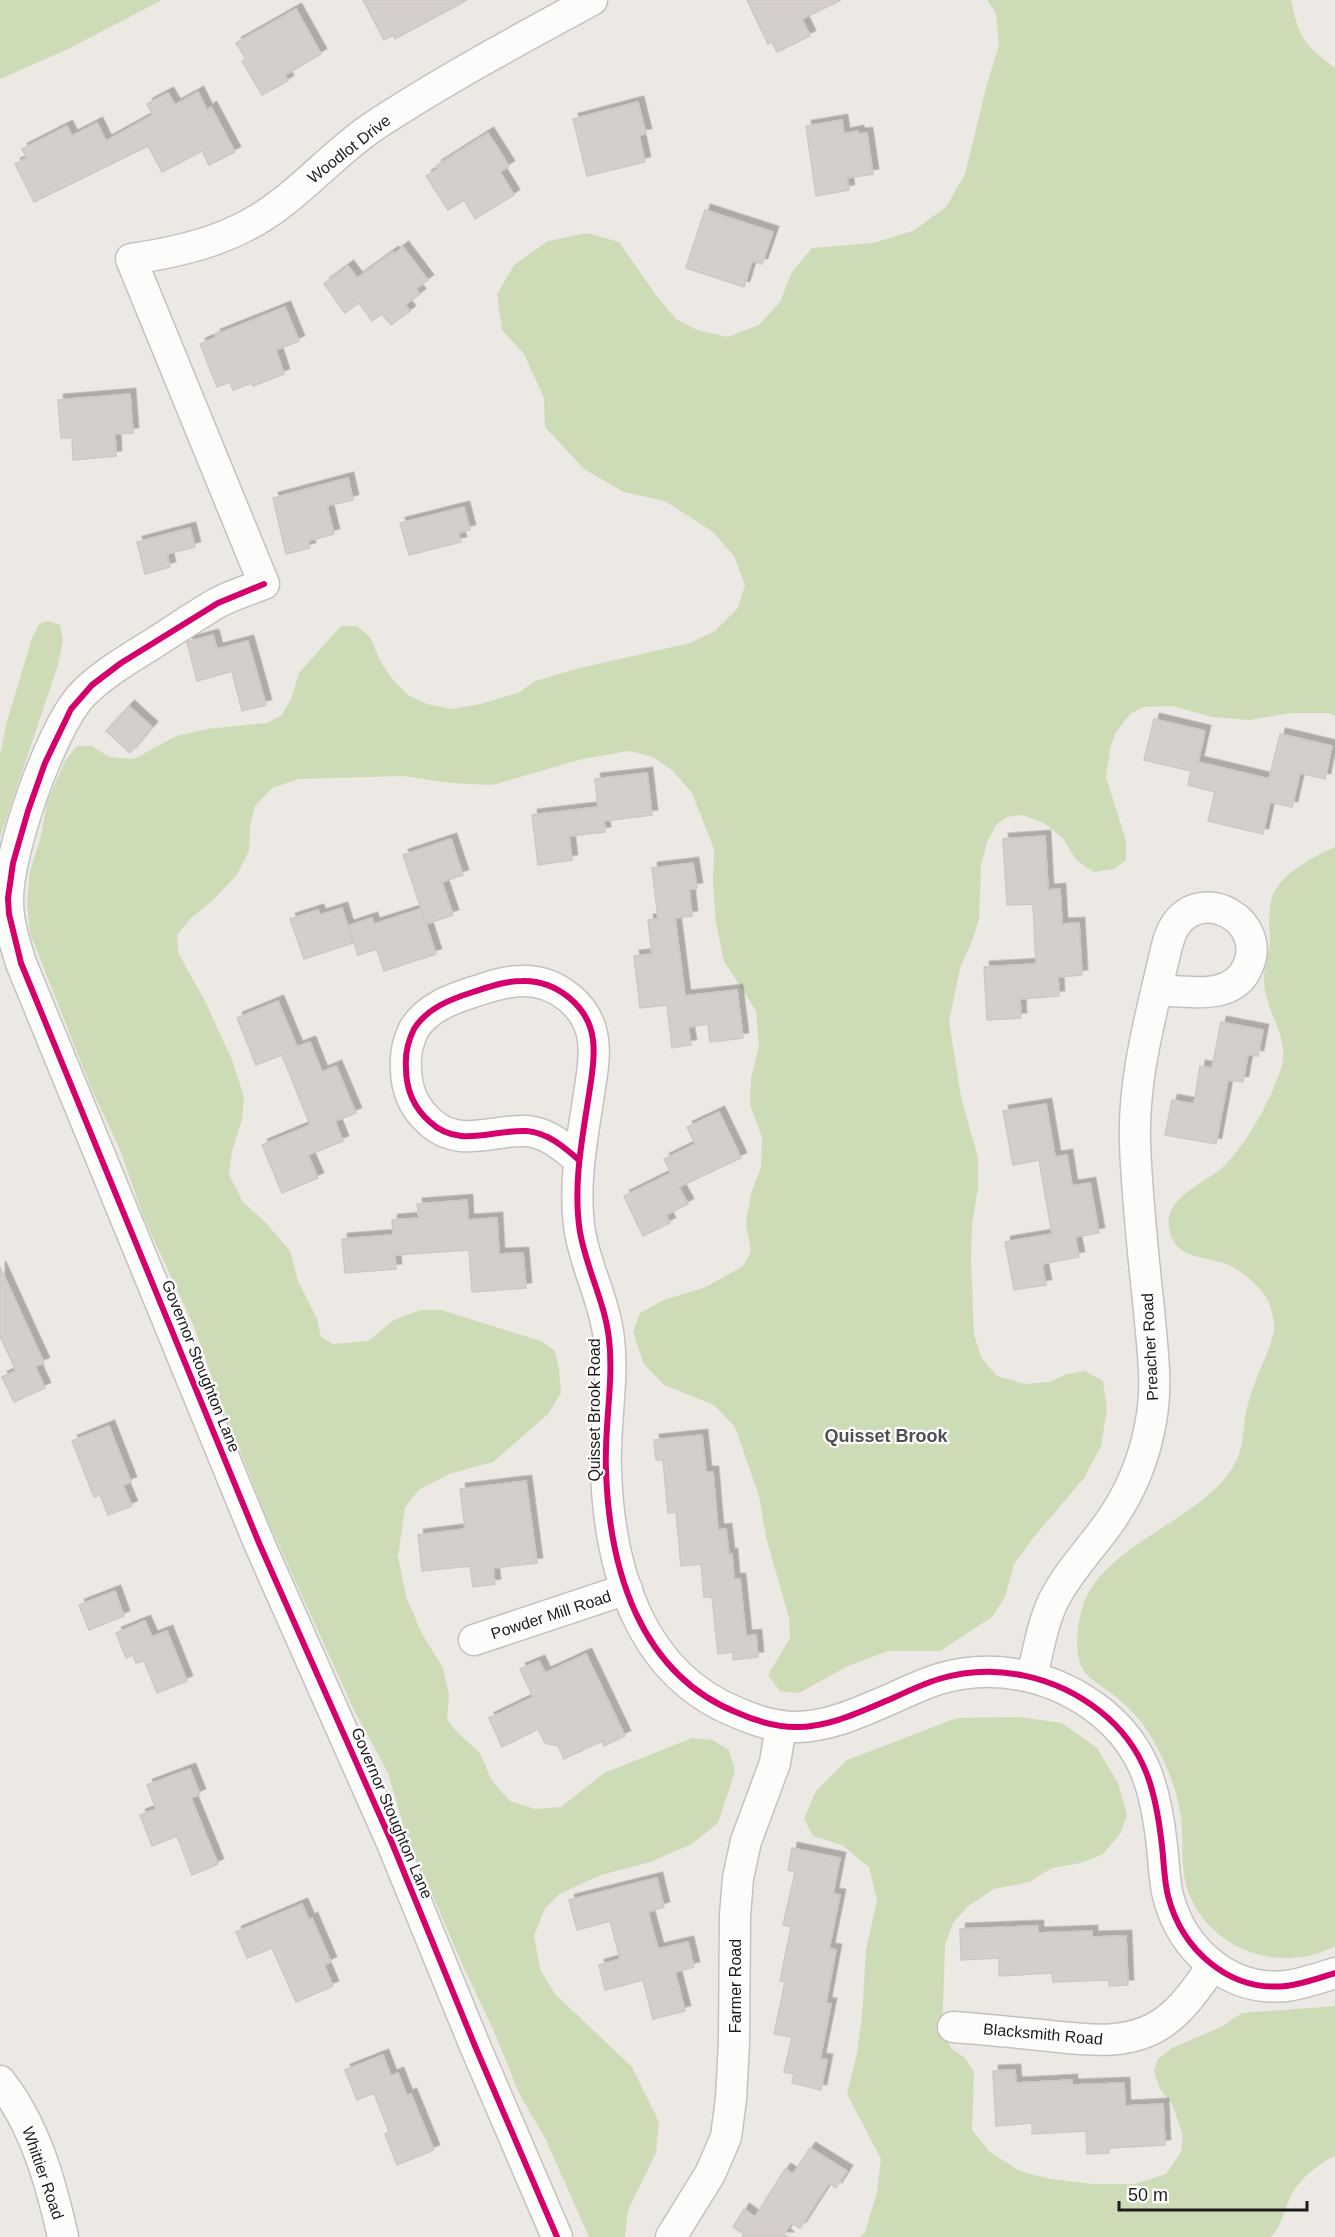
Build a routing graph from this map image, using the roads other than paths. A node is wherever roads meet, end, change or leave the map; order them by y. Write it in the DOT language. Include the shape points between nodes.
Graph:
graph roads {
  1 [pos="592,0"];
  2 [pos="264,584"];
  3 [pos="1157,990"];
  4 [pos="579,1160"];
  5 [pos="627,1589"];
  6 [pos="474,1640"];
  7 [pos="1032,1676"];
  8 [pos="781,1726"];
  9 [pos="1212,1967"];
  10 [pos="1335,1973"];
  11 [pos="953,2027"];
  12 [pos="0,2081"];
  13 [pos="63,2237"];
  14 [pos="557,2237"];
  15 [pos="671,2237"];
  1 -- 2 [label="street, Woodlot Drive" via="498,51 373,127 281,204 241,230 209,243 131,259"];
  2 -- 14 [label="street, Governor Stoughton Lane" via="218,603 121,663 76,703 45,763 18,842 8,898 10,922 21,963 259,1543 392,1843"];
  3 -- 7 [label="street, Preacher Road" via="1142,1057 1134,1119 1155,1387 1151,1423 1141,1460 1120,1504 1056,1596"];
  4 -- 4 [label="street, Quisset Brook Road" via="560,1144 537,1133 466,1137 440,1130 430,1122 414,1102 406,1079 408,1046 422,1019 444,1003 503,983 543,983 566,995 584,1015 593,1038 593,1065"];
  4 -- 5 [label="street, Quisset Brook Road" via="580,1234 609,1339 607,1497"];
  5 -- 6 [label="street, Powder Mill Road"];
  5 -- 8 [label="street, Quisset Brook Road" via="652,1645 681,1679 730,1710"];
  7 -- 8 [label="street, Quisset Brook Road" via="994,1671 955,1675 836,1720"];
  7 -- 9 [label="street, Quisset Brook Road" via="1101,1712 1135,1749 1154,1793 1165,1883 1173,1913 1190,1942"];
  8 -- 15 [label="street, Farmer Road" via="775,1763 746,1841 738,1878 734,2043 726,2137 717,2163"];
  9 -- 10 [label="street, Quisset Brook Road" via="1239,1981 1270,1986 1298,1984"];
  9 -- 11 [label="street, Blacksmith Road" via="1163,2023 1124,2039 1092,2040"];
  12 -- 13 [label="street, Whittier Road" via="32,2135 49,2180"];
}
